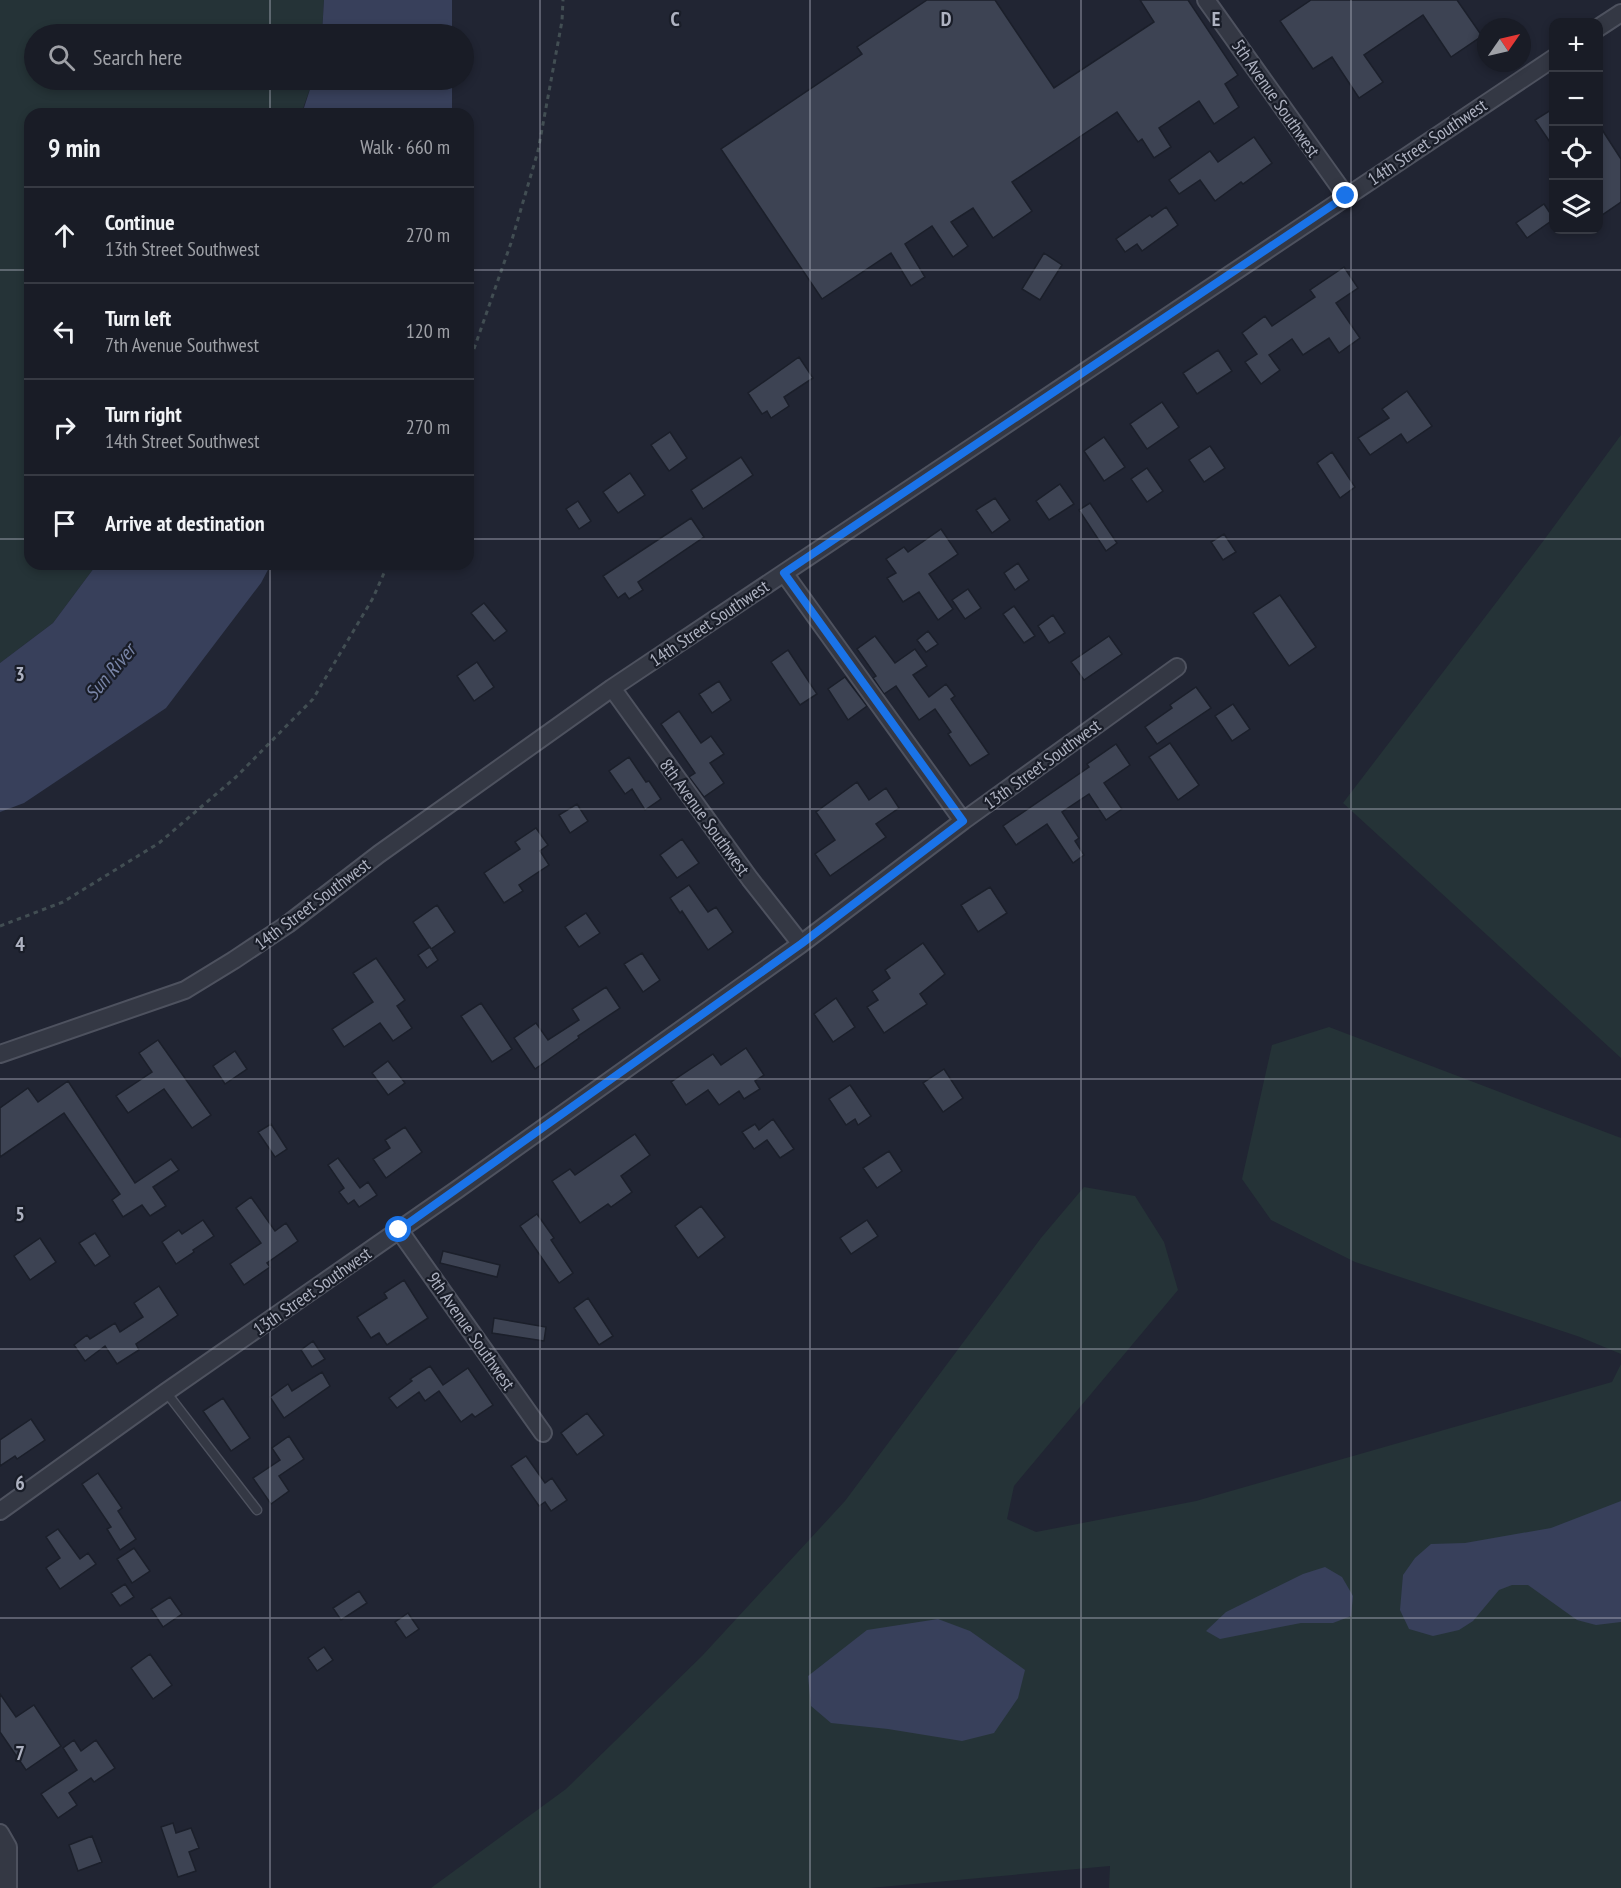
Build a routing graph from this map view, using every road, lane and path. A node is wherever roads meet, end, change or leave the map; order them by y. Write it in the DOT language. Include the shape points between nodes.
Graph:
graph roads {
  1 [pos="563,0"];
  2 [pos="1206,0"];
  3 [pos="1621,13"];
  4 [pos="1603,25"];
  5 [pos="1549,61"];
  6 [pos="1346,196"];
  7 [pos="474,349"];
  8 [pos="385,570"];
  9 [pos="784,573"];
  10 [pos="1177,667"];
  11 [pos="612,688"];
  12 [pos="963,821"];
  13 [pos="0,926"];
  14 [pos="801,944"];
  15 [pos="0,1054"];
  16 [pos="399,1230"];
  17 [pos="166,1392"];
  18 [pos="543,1433"];
  19 [pos="257,1510"];
  20 [pos="0,1511"];
  21 [pos="0,1833"];
  22 [pos="8,1888"];
  1 -- 7 [label="path" via="538,151"];
  2 -- 6 [label="street, 5th Avenue Southwest"];
  3 -- 4 [label="street"];
  5 -- 6 [label="street, 14th Street Southwest"];
  6 -- 9 [label="street, 14th Street Southwest"];
  8 -- 13 [label="path" via="313,699 236,777 159,843 63,902"];
  9 -- 11 [label="street, 14th Street Southwest"];
  9 -- 12 [label="street"];
  10 -- 12 [label="street, 13th Street Southwest"];
  11 -- 14 [label="street, 8th Avenue Southwest"];
  11 -- 15 [label="street, 14th Street Southwest" via="379,854 288,924 185,990"];
  12 -- 14 [label="street, 13th Street Southwest"];
  14 -- 16 [label="street, 13th Street Southwest"];
  16 -- 17 [label="street, 13th Street Southwest"];
  16 -- 18 [label="street, 9th Avenue Southwest"];
  17 -- 19 [label="lane"];
  17 -- 20 [label="street, 13th Street Southwest"];
  21 -- 22 [label="street" via="9,1847"];
}
